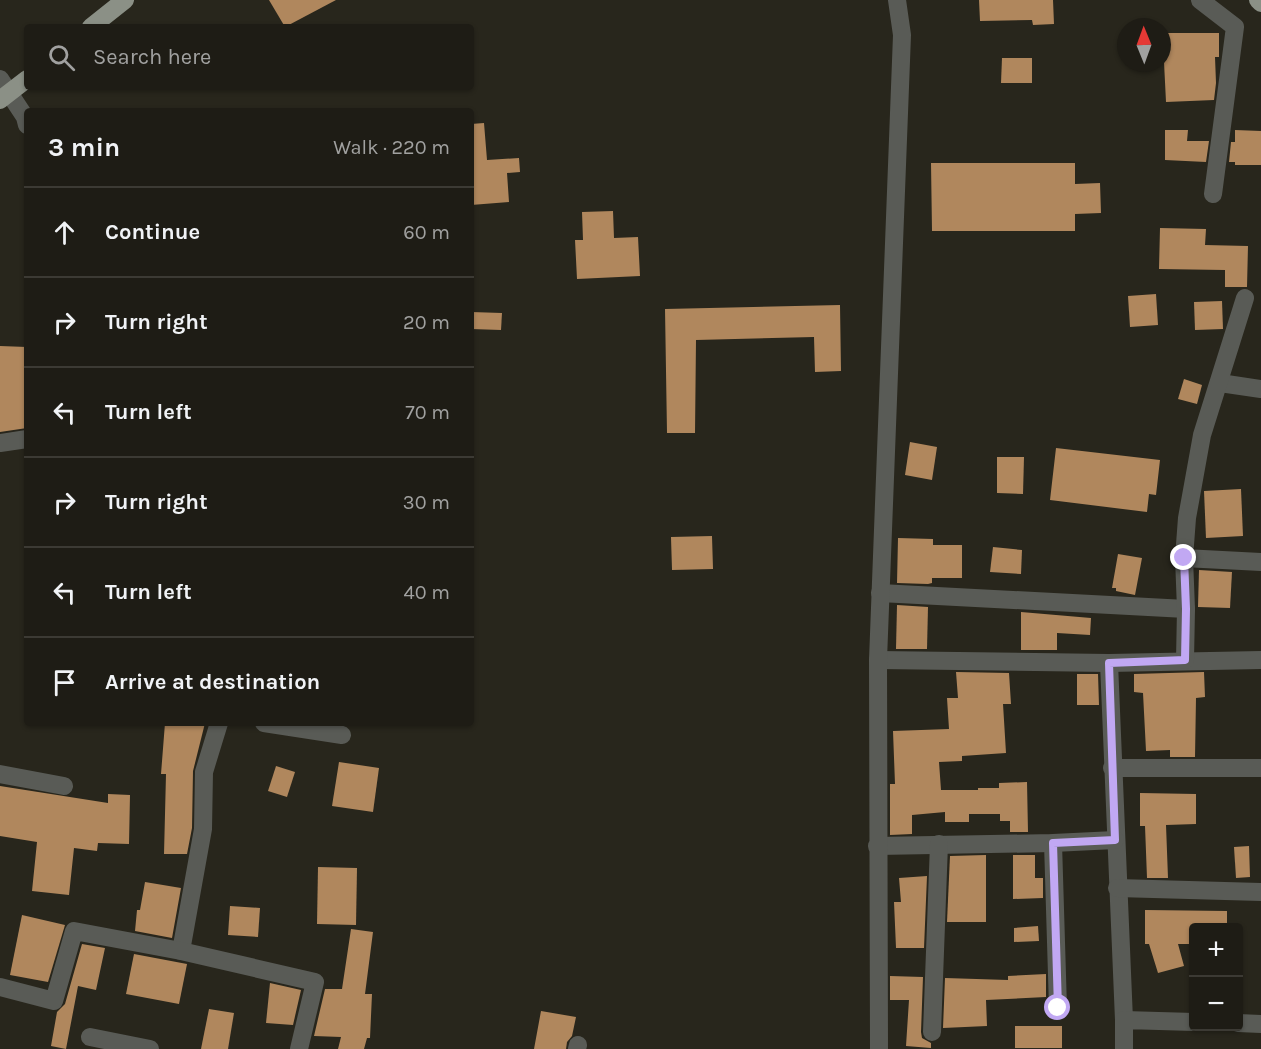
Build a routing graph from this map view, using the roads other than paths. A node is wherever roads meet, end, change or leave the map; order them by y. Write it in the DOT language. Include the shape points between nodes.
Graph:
graph roads {
  1 [pos="125,0"];
  2 [pos="897,0"];
  3 [pos="1200,0"];
  4 [pos="95,24"];
  5 [pos="24,80"];
  6 [pos="3,91"];
  7 [pos="24,116"];
  8 [pos="1213,194"];
  9 [pos="1245,298"];
  10 [pos="1220,383"];
  11 [pos="1261,389"];
  12 [pos="24,439"];
  13 [pos="0,443"];
  14 [pos="1184,558"];
  15 [pos="1261,561"];
  16 [pos="880,593"];
  17 [pos="1186,609"];
  18 [pos="878,660"];
  19 [pos="1185,660"];
  20 [pos="1261,660"];
  21 [pos="1109,663"];
  22 [pos="218,726"];
  23 [pos="284,726"];
  24 [pos="342,735"];
  25 [pos="1112,768"];
  26 [pos="1261,768"];
  27 [pos="0,774"];
  28 [pos="64,786"];
  29 [pos="1115,840"];
  30 [pos="1053,843"];
  31 [pos="939,844"];
  32 [pos="877,846"];
  33 [pos="1118,888"];
  34 [pos="1261,892"];
  35 [pos="182,951"];
  36 [pos="0,987"];
  37 [pos="1058,1008"];
  38 [pos="1124,1020"];
  39 [pos="1189,1022"];
  40 [pos="1243,1023"];
  41 [pos="1261,1024"];
  42 [pos="932,1032"];
  43 [pos="90,1037"];
  44 [pos="150,1049"];
  45 [pos="299,1049"];
  46 [pos="879,1049"];
  47 [pos="1124,1049"];
  1 -- 4 [label="main road"];
  2 -- 16 [label="street" via="902,35"];
  3 -- 8 [label="street" via="1235,27"];
  5 -- 6 [label="main road"];
  6 -- 7 [label="street"];
  9 -- 10 [label="street"];
  10 -- 11 [label="street"];
  10 -- 14 [label="street" via="1202,435"];
  12 -- 13 [label="street"];
  14 -- 15 [label="street"];
  14 -- 17 [label="street"];
  16 -- 17 [label="street"];
  16 -- 18 [label="street"];
  17 -- 19 [label="street"];
  18 -- 21 [label="street"];
  18 -- 32 [label="street"];
  19 -- 20 [label="street"];
  19 -- 21 [label="street"];
  21 -- 25 [label="street"];
  22 -- 35 [label="street" via="204,772 203,830"];
  23 -- 24 [label="street"];
  25 -- 26 [label="street"];
  25 -- 29 [label="street"];
  27 -- 28 [label="street"];
  29 -- 30 [label="street"];
  29 -- 33 [label="street"];
  30 -- 31 [label="street"];
  30 -- 37 [label="street"];
  31 -- 32 [label="street"];
  31 -- 42 [label="street"];
  32 -- 46 [label="street"];
  33 -- 34 [label="street"];
  33 -- 38 [label="street"];
  35 -- 36 [label="street" via="74,931 54,1001"];
  35 -- 45 [label="street" via="315,982"];
  38 -- 39 [label="street"];
  38 -- 47 [label="street"];
  40 -- 41 [label="street"];
  43 -- 44 [label="street"];
}
